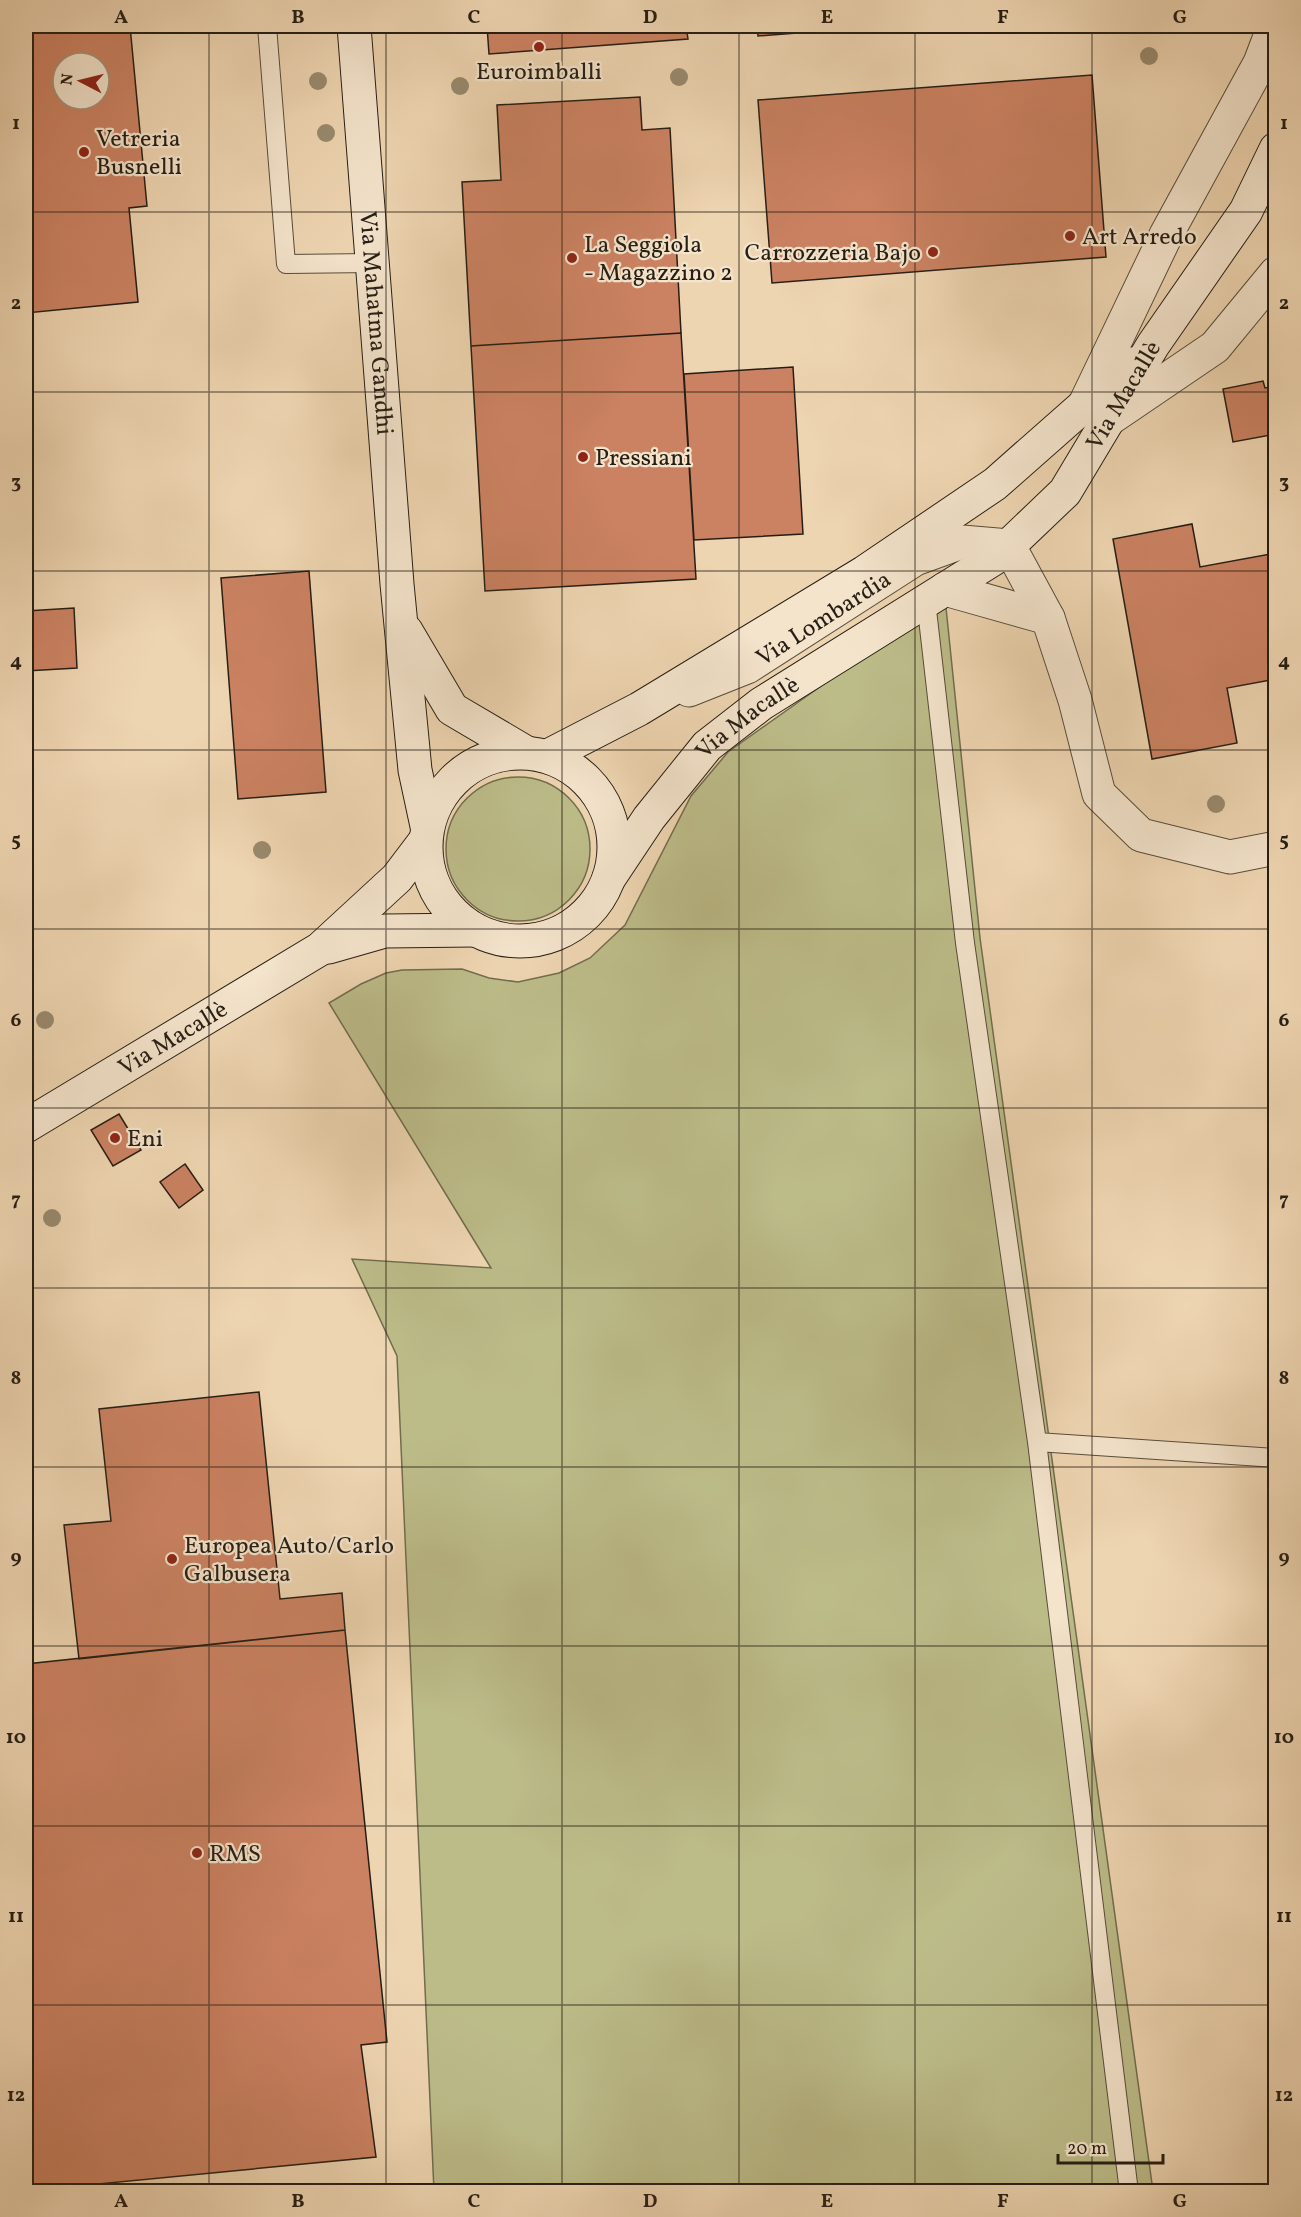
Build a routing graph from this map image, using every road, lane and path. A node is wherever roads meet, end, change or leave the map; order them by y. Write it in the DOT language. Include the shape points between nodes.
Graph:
graph roads {
  1 [pos="267,26"];
  2 [pos="354,26"];
  3 [pos="1274,26"];
  4 [pos="1275,149"];
  5 [pos="372,263"];
  6 [pos="1275,273"];
  7 [pos="1097,411"];
  8 [pos="1009,546"];
  9 [pos="936,595"];
  10 [pos="1048,618"];
  11 [pos="401,623"];
  12 [pos="639,709"];
  13 [pos="537,754"];
  14 [pos="426,833"];
  15 [pos="1275,848"];
  16 [pos="609,878"];
  17 [pos="475,930"];
  18 [pos="320,949"];
  19 [pos="26,1126"];
  20 [pos="1037,1442"];
  21 [pos="1275,1458"];
  22 [pos="1129,2192"];
  1 -- 5 [label="lane" via="286,264"];
  2 -- 5 [label="street, Via Mahatma Gandhi"];
  3 -- 7 [label="street" via="1260,63 1166,235"];
  4 -- 7 [label="street, Via Macallè" via="1246,211 1153,345"];
  5 -- 11 [label="street, Via Mahatma Gandhi"];
  6 -- 7 [label="street" via="1215,347"];
  7 -- 8 [label="street, Via Macallè" via="1065,492"];
  7 -- 12 [label="street, Via Macallè" via="865,572"];
  8 -- 9 [label="street, Via Macallè"];
  8 -- 10 [label="street"];
  8 -- 12 [label="street, Via Lombardia" via="962,542 915,559 747,667"];
  9 -- 10 [label="street"];
  9 -- 16 [label="street, Via Macallè" via="761,704 707,746 649,818"];
  9 -- 20 [label="lane" via="965,943"];
  10 -- 15 [label="street" via="1075,700 1099,794 1141,835 1230,857"];
  11 -- 13 [label="street, Via Mahatma Gandhi" via="452,709"];
  11 -- 14 [label="street, Via Mahatma Gandhi" via="415,770"];
  12 -- 13 [label="street, Via Macallè"];
  13 -- 14 [label="street" via="502,753 473,764 449,783 439,797"];
  13 -- 16 [label="street" via="570,766 597,791 610,820 614,845"];
  14 -- 17 [label="street" via="428,873 435,888 457,918"];
  14 -- 18 [label="street, Via Macallè" via="397,878"];
  16 -- 17 [label="street" via="580,920 543,939 508,941"];
  17 -- 18 [label="street, Via Macallè" via="385,931"];
  18 -- 19 [label="street, Via Macallè"];
  20 -- 21 [label="lane"];
  20 -- 22 [label="lane"];
}
